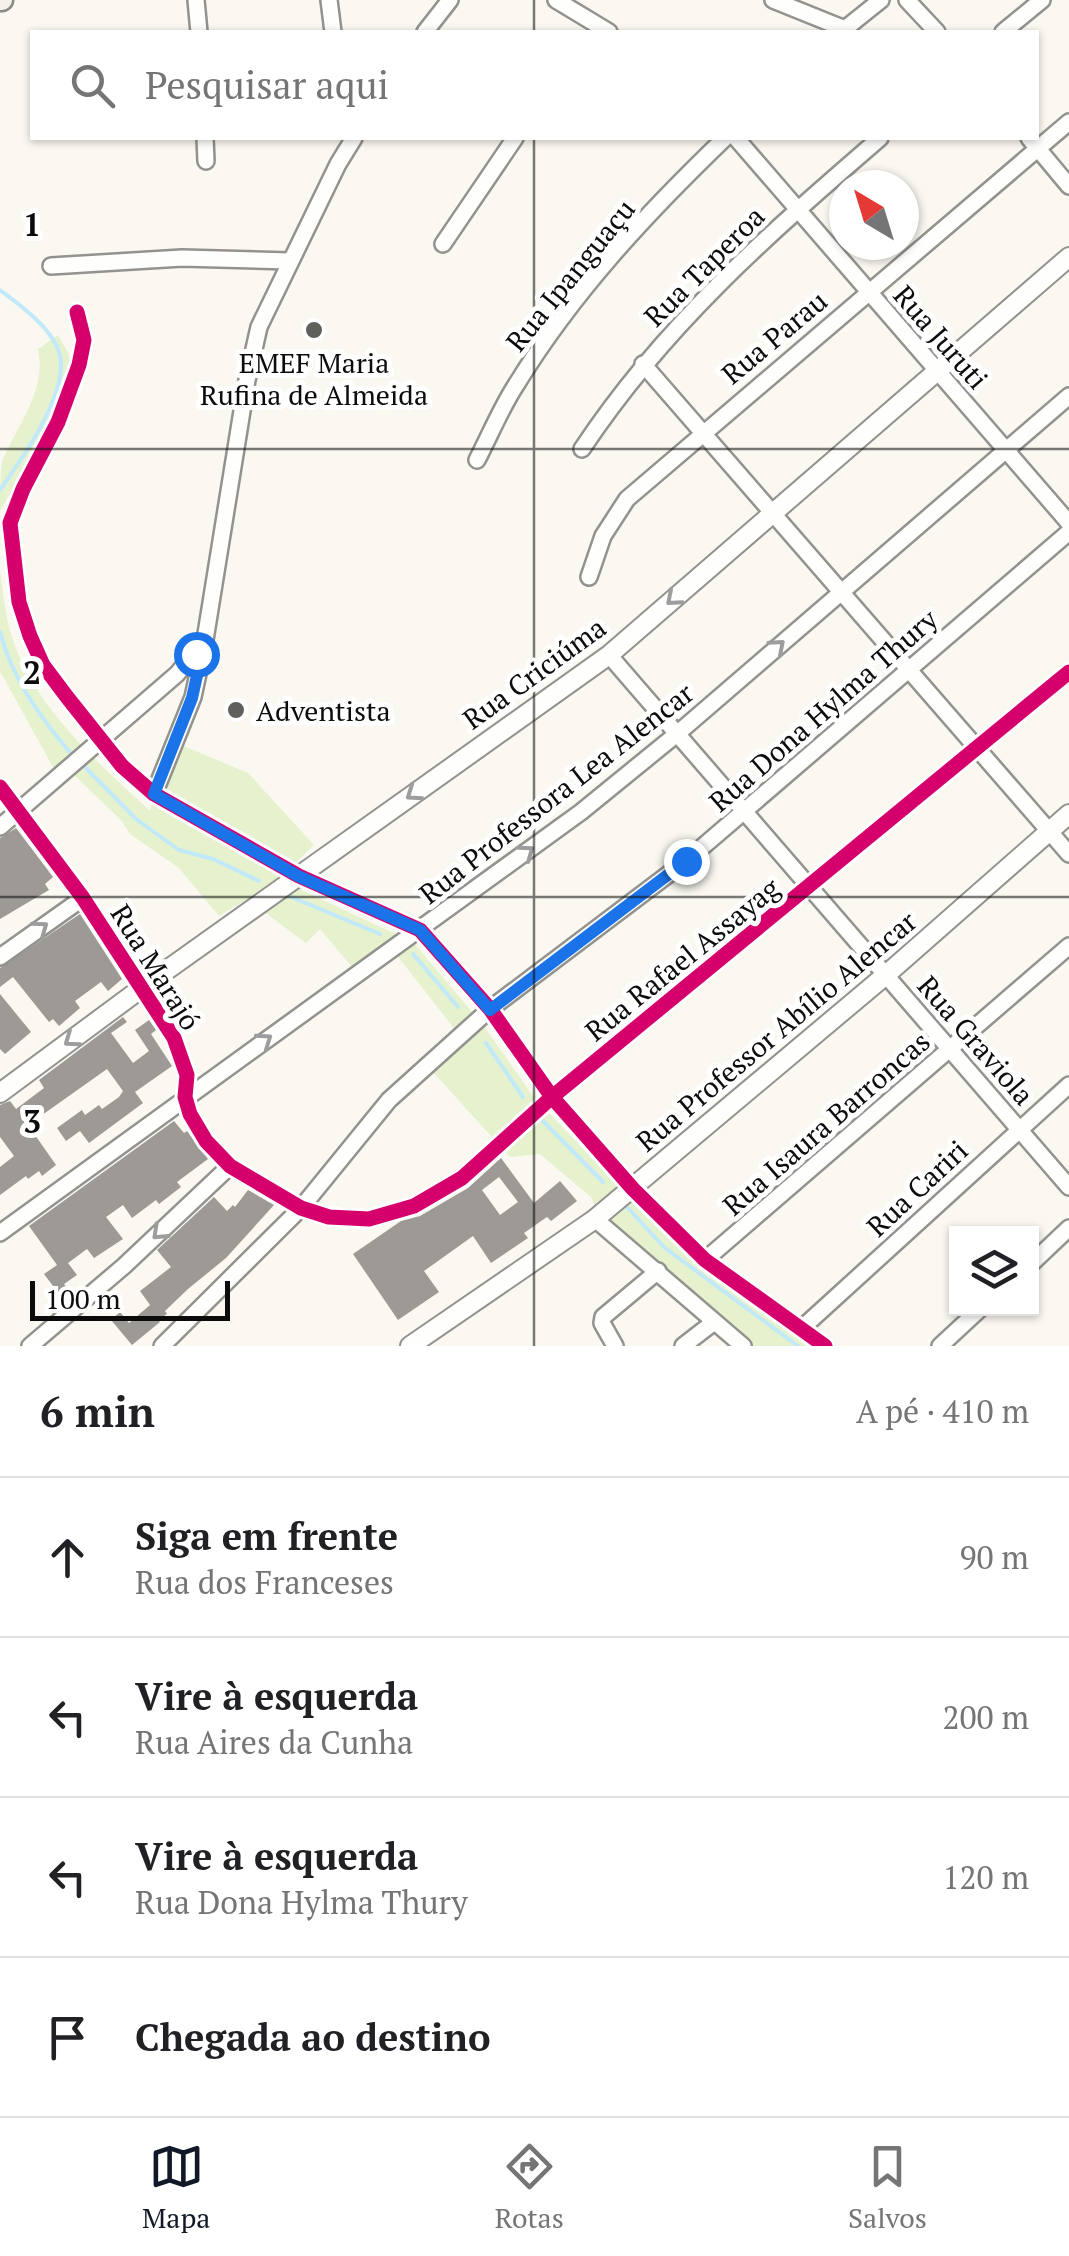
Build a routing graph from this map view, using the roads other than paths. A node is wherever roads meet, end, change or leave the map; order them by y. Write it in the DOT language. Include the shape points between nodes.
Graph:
graph roads {
  1 [pos="196,0"];
  2 [pos="329,0"];
  3 [pos="450,0"];
  4 [pos="556,0"];
  5 [pos="773,0"];
  6 [pos="880,0"];
  7 [pos="907,0"];
  8 [pos="1042,0"];
  9 [pos="198,30"];
  10 [pos="333,30"];
  11 [pos="427,30"];
  12 [pos="598,30"];
  13 [pos="841,30"];
  14 [pos="844,30"];
  15 [pos="935,30"];
  16 [pos="1005,30"];
  17 [pos="1069,122"];
  18 [pos="205,140"];
  19 [pos="353,140"];
  20 [pos="514,140"];
  21 [pos="723,140"];
  22 [pos="738,140"];
  23 [pos="878,140"];
  24 [pos="1034,143"];
  25 [pos="206,161"];
  26 [pos="1069,186"];
  27 [pos="797,210"];
  28 [pos="443,244"];
  29 [pos="1069,257"];
  30 [pos="290,261"];
  31 [pos="51,266"];
  32 [pos="868,291"];
  33 [pos="77,312"];
  34 [pos="643,364"];
  35 [pos="935,371"];
  36 [pos="1069,396"];
  37 [pos="704,430"];
  38 [pos="582,449"];
  39 [pos="1006,450"];
  40 [pos="477,460"];
  41 [pos="773,512"];
  42 [pos="5,523"];
  43 [pos="1069,523"];
  44 [pos="1069,532"];
  45 [pos="589,577"];
  46 [pos="840,592"];
  47 [pos="205,640"];
  48 [pos="609,655"];
  49 [pos="907,671"];
  50 [pos="1069,672"];
  51 [pos="678,733"];
  52 [pos="101,741"];
  53 [pos="976,750"];
  54 [pos="0,787"];
  55 [pos="154,794"];
  56 [pos="744,810"];
  57 [pos="19,812"];
  58 [pos="1069,814"];
  59 [pos="0,828"];
  60 [pos="1049,832"];
  61 [pos="1069,854"];
  62 [pos="298,876"];
  63 [pos="809,888"];
  64 [pos="82,898"];
  65 [pos="420,930"];
  66 [pos="1069,946"];
  67 [pos="0,957"];
  68 [pos="887,974"];
  69 [pos="143,988"];
  70 [pos="490,1010"];
  71 [pos="950,1050"];
  72 [pos="1069,1086"];
  73 [pos="0,1094"];
  74 [pos="186,1097"];
  75 [pos="552,1097"];
  76 [pos="1019,1128"];
  77 [pos="230,1166"];
  78 [pos="1069,1186"];
  79 [pos="632,1189"];
  80 [pos="300,1208"];
  81 [pos="595,1220"];
  82 [pos="1069,1228"];
  83 [pos="0,1233"];
  84 [pos="1039,1256"];
  85 [pos="705,1260"];
  86 [pos="658,1272"];
  87 [pos="973,1316"];
  88 [pos="714,1322"];
  89 [pos="801,1329"];
  90 [pos="30,1346"];
  91 [pos="162,1346"];
  92 [pos="410,1346"];
  93 [pos="616,1346"];
  94 [pos="683,1346"];
  95 [pos="743,1346"];
  96 [pos="825,1346"];
  97 [pos="940,1346"];
  1 -- 9 [label="street"];
  2 -- 10 [label="street"];
  3 -- 11 [label="street"];
  4 -- 12 [label="street"];
  5 -- 13 [label="street"];
  6 -- 14 [label="street"];
  7 -- 15 [label="street"];
  8 -- 16 [label="street"];
  17 -- 24 [label="street, Rua Parau"];
  18 -- 25 [label="street"];
  19 -- 30 [label="street"];
  20 -- 28 [label="street"];
  21 -- 40 [label="street, Rua Ipanguaçu" via="560,318 513,388"];
  22 -- 27 [label="street, Rua Juruti"];
  23 -- 27 [label="street, Rua Taperoa"];
  24 -- 26 [label="street"];
  24 -- 32 [label="street, Rua Parau"];
  27 -- 32 [label="street, Rua Juruti"];
  27 -- 34 [label="street, Rua Taperoa"];
  29 -- 35 [label="street, Rua Criciúma"];
  30 -- 31 [label="street" via="182,258"];
  30 -- 47 [label="street" via="259,326 246,380"];
  32 -- 35 [label="street, Rua Juruti"];
  32 -- 37 [label="street, Rua Parau"];
  33 -- 42 [label="street" via="84,340 79,366"];
  34 -- 37 [label="street"];
  34 -- 38 [label="street, Rua Taperoa"];
  35 -- 39 [label="street, Rua Juruti"];
  35 -- 41 [label="street, Rua Criciúma"];
  36 -- 39 [label="street, Rua Professora Lea Alencar"];
  37 -- 41 [label="street"];
  37 -- 45 [label="street, Rua Parau" via="627,498 603,536"];
  39 -- 43 [label="street, Rua Juruti"];
  39 -- 46 [label="street, Rua Professora Lea Alencar"];
  41 -- 46 [label="street"];
  41 -- 48 [label="street, Rua Criciúma, one-way"];
  42 -- 52 [label="street" via="30,636"];
  44 -- 49 [label="street, Rua Dona Hylma Thury"];
  46 -- 49 [label="street"];
  51 -- 46 [label="street, Rua Professora Lea Alencar, one-way"];
  47 -- 52 [label="street"];
  47 -- 55 [label="street" via="192,698"];
  48 -- 51 [label="street, Rua Graviola"];
  48 -- 62 [label="street, Rua Criciúma, one-way"];
  49 -- 53 [label="street"];
  49 -- 56 [label="street, Rua Dona Hylma Thury"];
  50 -- 53 [label="street, Rua Rafael Assayag"];
  51 -- 56 [label="street, Rua Graviola"];
  65 -- 51 [label="street, Rua Professora Lea Alencar, one-way"];
  52 -- 55 [label="street"];
  52 -- 57 [label="street"];
  53 -- 60 [label="street"];
  53 -- 63 [label="street, Rua Rafael Assayag"];
  54 -- 57 [label="street, Rua Marajó"];
  55 -- 62 [label="street"];
  56 -- 63 [label="street, Rua Graviola"];
  56 -- 70 [label="street, Rua Dona Hylma Thury"];
  57 -- 59 [label="street"];
  57 -- 64 [label="street, Rua Marajó"];
  58 -- 60 [label="street, Rua Professor Abílio Alencar"];
  60 -- 61 [label="street"];
  60 -- 68 [label="street, Rua Professor Abílio Alencar"];
  62 -- 65 [label="street"];
  62 -- 69 [label="street, Rua Criciúma"];
  63 -- 68 [label="street, Rua Graviola"];
  63 -- 75 [label="street, Rua Rafael Assayag"];
  67 -- 64 [label="street, one-way"];
  64 -- 69 [label="street, Rua Marajó"];
  65 -- 70 [label="street"];
  74 -- 65 [label="street, Rua Professora Lea Alencar, one-way"];
  66 -- 71 [label="street, Rua Isaura Barroncas"];
  68 -- 71 [label="street, Rua Graviola"];
  68 -- 79 [label="street, Rua Professor Abílio Alencar"];
  69 -- 73 [label="street, Rua Criciúma, one-way"];
  69 -- 74 [label="street, Rua Marajó" via="181,1054"];
  70 -- 75 [label="street"];
  70 -- 80 [label="street, Rua Dona Hylma Thury" via="390,1100"];
  71 -- 76 [label="street, Rua Graviola"];
  71 -- 85 [label="street, Rua Isaura Barroncas"];
  72 -- 76 [label="street, Rua Cariri"];
  74 -- 77 [label="street, Rua Marajó" via="206,1141"];
  74 -- 83 [label="street, Rua Professora Lea Alencar"];
  75 -- 79 [label="street"];
  75 -- 80 [label="street, Rua Rafael Assayag" via="462,1178 414,1206 369,1219"];
  76 -- 78 [label="street, Rua Graviola"];
  76 -- 89 [label="street, Rua Cariri"];
  77 -- 80 [label="street, Rua Marajó"];
  77 -- 90 [label="street, one-way"];
  79 -- 81 [label="street, Rua Professor Abílio Alencar"];
  79 -- 85 [label="street"];
  80 -- 91 [label="street, Rua Dona Hylma Thury"];
  81 -- 86 [label="street"];
  81 -- 92 [label="street, Rua Professor Abílio Alencar"];
  82 -- 84 [label="street"];
  85 -- 89 [label="street"];
  86 -- 88 [label="street"];
  86 -- 93 [label="street" via="607,1312 602,1323"];
  87 -- 97 [label="street"];
  88 -- 94 [label="street"];
  88 -- 95 [label="street"];
  89 -- 96 [label="street"];
}
